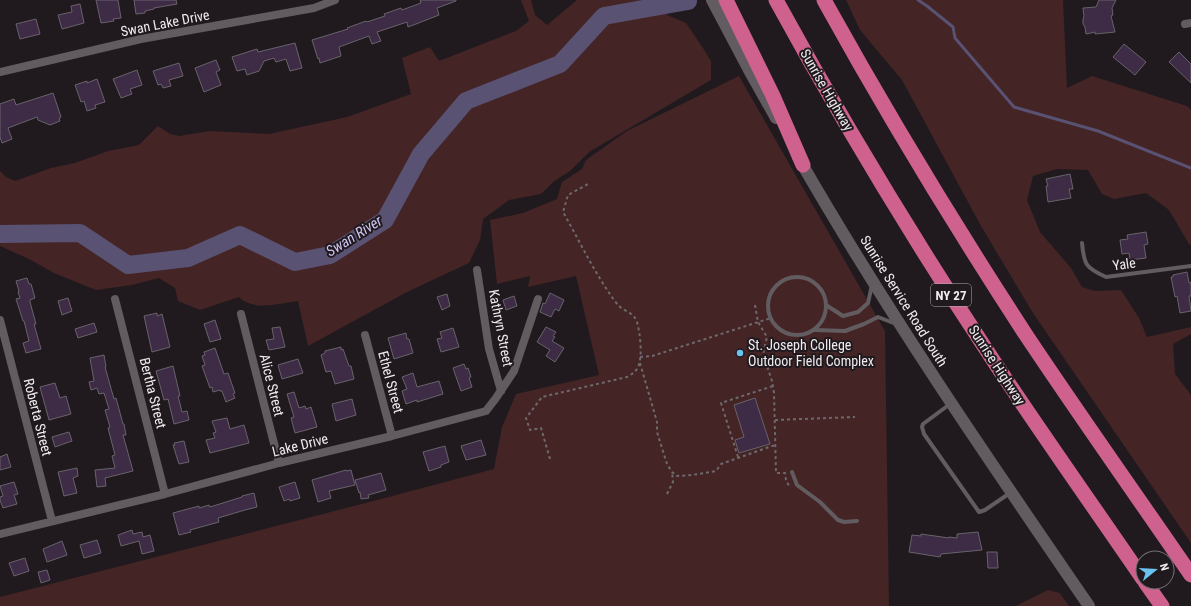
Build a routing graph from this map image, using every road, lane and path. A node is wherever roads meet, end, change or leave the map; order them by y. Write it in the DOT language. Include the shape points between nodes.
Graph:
graph roads {
  1 [pos="335,0"];
  2 [pos="712,0"];
  3 [pos="726,0"];
  4 [pos="776,0"];
  5 [pos="824,0"];
  6 [pos="0,72"];
  7 [pos="803,165"];
  8 [pos="590,183"];
  9 [pos="1082,243"];
  10 [pos="1191,266"];
  11 [pos="477,270"];
  12 [pos="873,282"];
  13 [pos="115,299"];
  14 [pos="538,299"];
  15 [pos="756,305"];
  16 [pos="826,305"];
  17 [pos="241,314"];
  18 [pos="771,318"];
  19 [pos="0,320"];
  20 [pos="758,322"];
  21 [pos="900,326"];
  22 [pos="815,330"];
  23 [pos="365,335"];
  24 [pos="640,357"];
  25 [pos="639,361"];
  26 [pos="773,386"];
  27 [pos="501,391"];
  28 [pos="951,403"];
  29 [pos="855,417"];
  30 [pos="774,420"];
  31 [pos="392,436"];
  32 [pos="775,445"];
  33 [pos="738,458"];
  34 [pos="550,459"];
  35 [pos="279,463"];
  36 [pos="672,472"];
  37 [pos="792,472"];
  38 [pos="793,491"];
  39 [pos="1011,492"];
  40 [pos="165,494"];
  41 [pos="667,494"];
  42 [pos="52,521"];
  43 [pos="857,521"];
  44 [pos="0,534"];
  45 [pos="1135,567"];
  46 [pos="1191,575"];
  47 [pos="1151,590"];
  48 [pos="1089,606"];
  49 [pos="1162,606"];
  1 -- 6 [label="street, Swan Lake Drive" via="314,8 141,40"];
  2 -- 7 [label="main road, Sunrise Service Road South"];
  3 -- 7 [label="highway"];
  4 -- 45 [label="highway, Sunrise Highway / NY 27" via="925,253 1005,378"];
  5 -- 46 [label="highway, NY 27" via="907,144 989,277"];
  7 -- 12 [label="main road, Sunrise Service Road South"];
  8 -- 24 [label="path" via="568,195 564,212 582,248 612,297 619,306 633,315 637,322"];
  9 -- 10 [label="lane, Yale" via="1086,264 1106,277"];
  11 -- 27 [label="street, Kathryn Street" via="489,349"];
  12 -- 16 [label="lane" via="868,303 858,312 843,316"];
  12 -- 21 [label="main road, Sunrise Service Road South"];
  13 -- 40 [label="street, Bertha Street"];
  14 -- 27 [label="street, Lake Drive" via="514,371"];
  15 -- 20 [label="path"];
  16 -- 18 [label="lane" via="819,287 811,281 792,278 775,287 770,296 768,305"];
  16 -- 22 [label="lane" via="825,314"];
  17 -- 35 [label="street, Alice Street"];
  18 -- 20 [label="path"];
  18 -- 22 [label="lane" via="780,330 788,334 798,336"];
  19 -- 42 [label="street, Roberta Street"];
  20 -- 24 [label="path" via="652,356"];
  20 -- 26 [label="path" via="767,338 763,354"];
  21 -- 22 [label="lane" via="878,317 845,331"];
  21 -- 28 [label="main road, Sunrise Service Road South"];
  23 -- 31 [label="street, Ethel Street"];
  24 -- 25 [label="path"];
  25 -- 34 [label="path" via="634,374 627,377 542,397 526,418 530,430 540,428"];
  25 -- 36 [label="path" via="657,422 657,432"];
  26 -- 30 [label="path"];
  26 -- 33 [label="path" via="721,403"];
  27 -- 31 [label="street, Lake Drive" via="486,410"];
  28 -- 39 [label="main road, Sunrise Service Road South"];
  28 -- 39 [label="lane" via="923,424 924,434 979,512 986,510"];
  29 -- 30 [label="path"];
  30 -- 32 [label="path"];
  31 -- 35 [label="street, Lake Drive"];
  32 -- 33 [label="path"];
  32 -- 38 [label="path" via="776,473 785,473 789,487"];
  33 -- 36 [label="path" via="721,464 716,471 678,476"];
  35 -- 40 [label="street, Lake Drive"];
  36 -- 41 [label="path" via="673,482"];
  37 -- 43 [label="lane" via="797,485 820,502 838,520"];
  39 -- 48 [label="main road, Sunrise Service Road South"];
  40 -- 42 [label="street, Lake Drive"];
  42 -- 44 [label="street, Lake Drive"];
  47 -- 49 [label="highway"];
}
